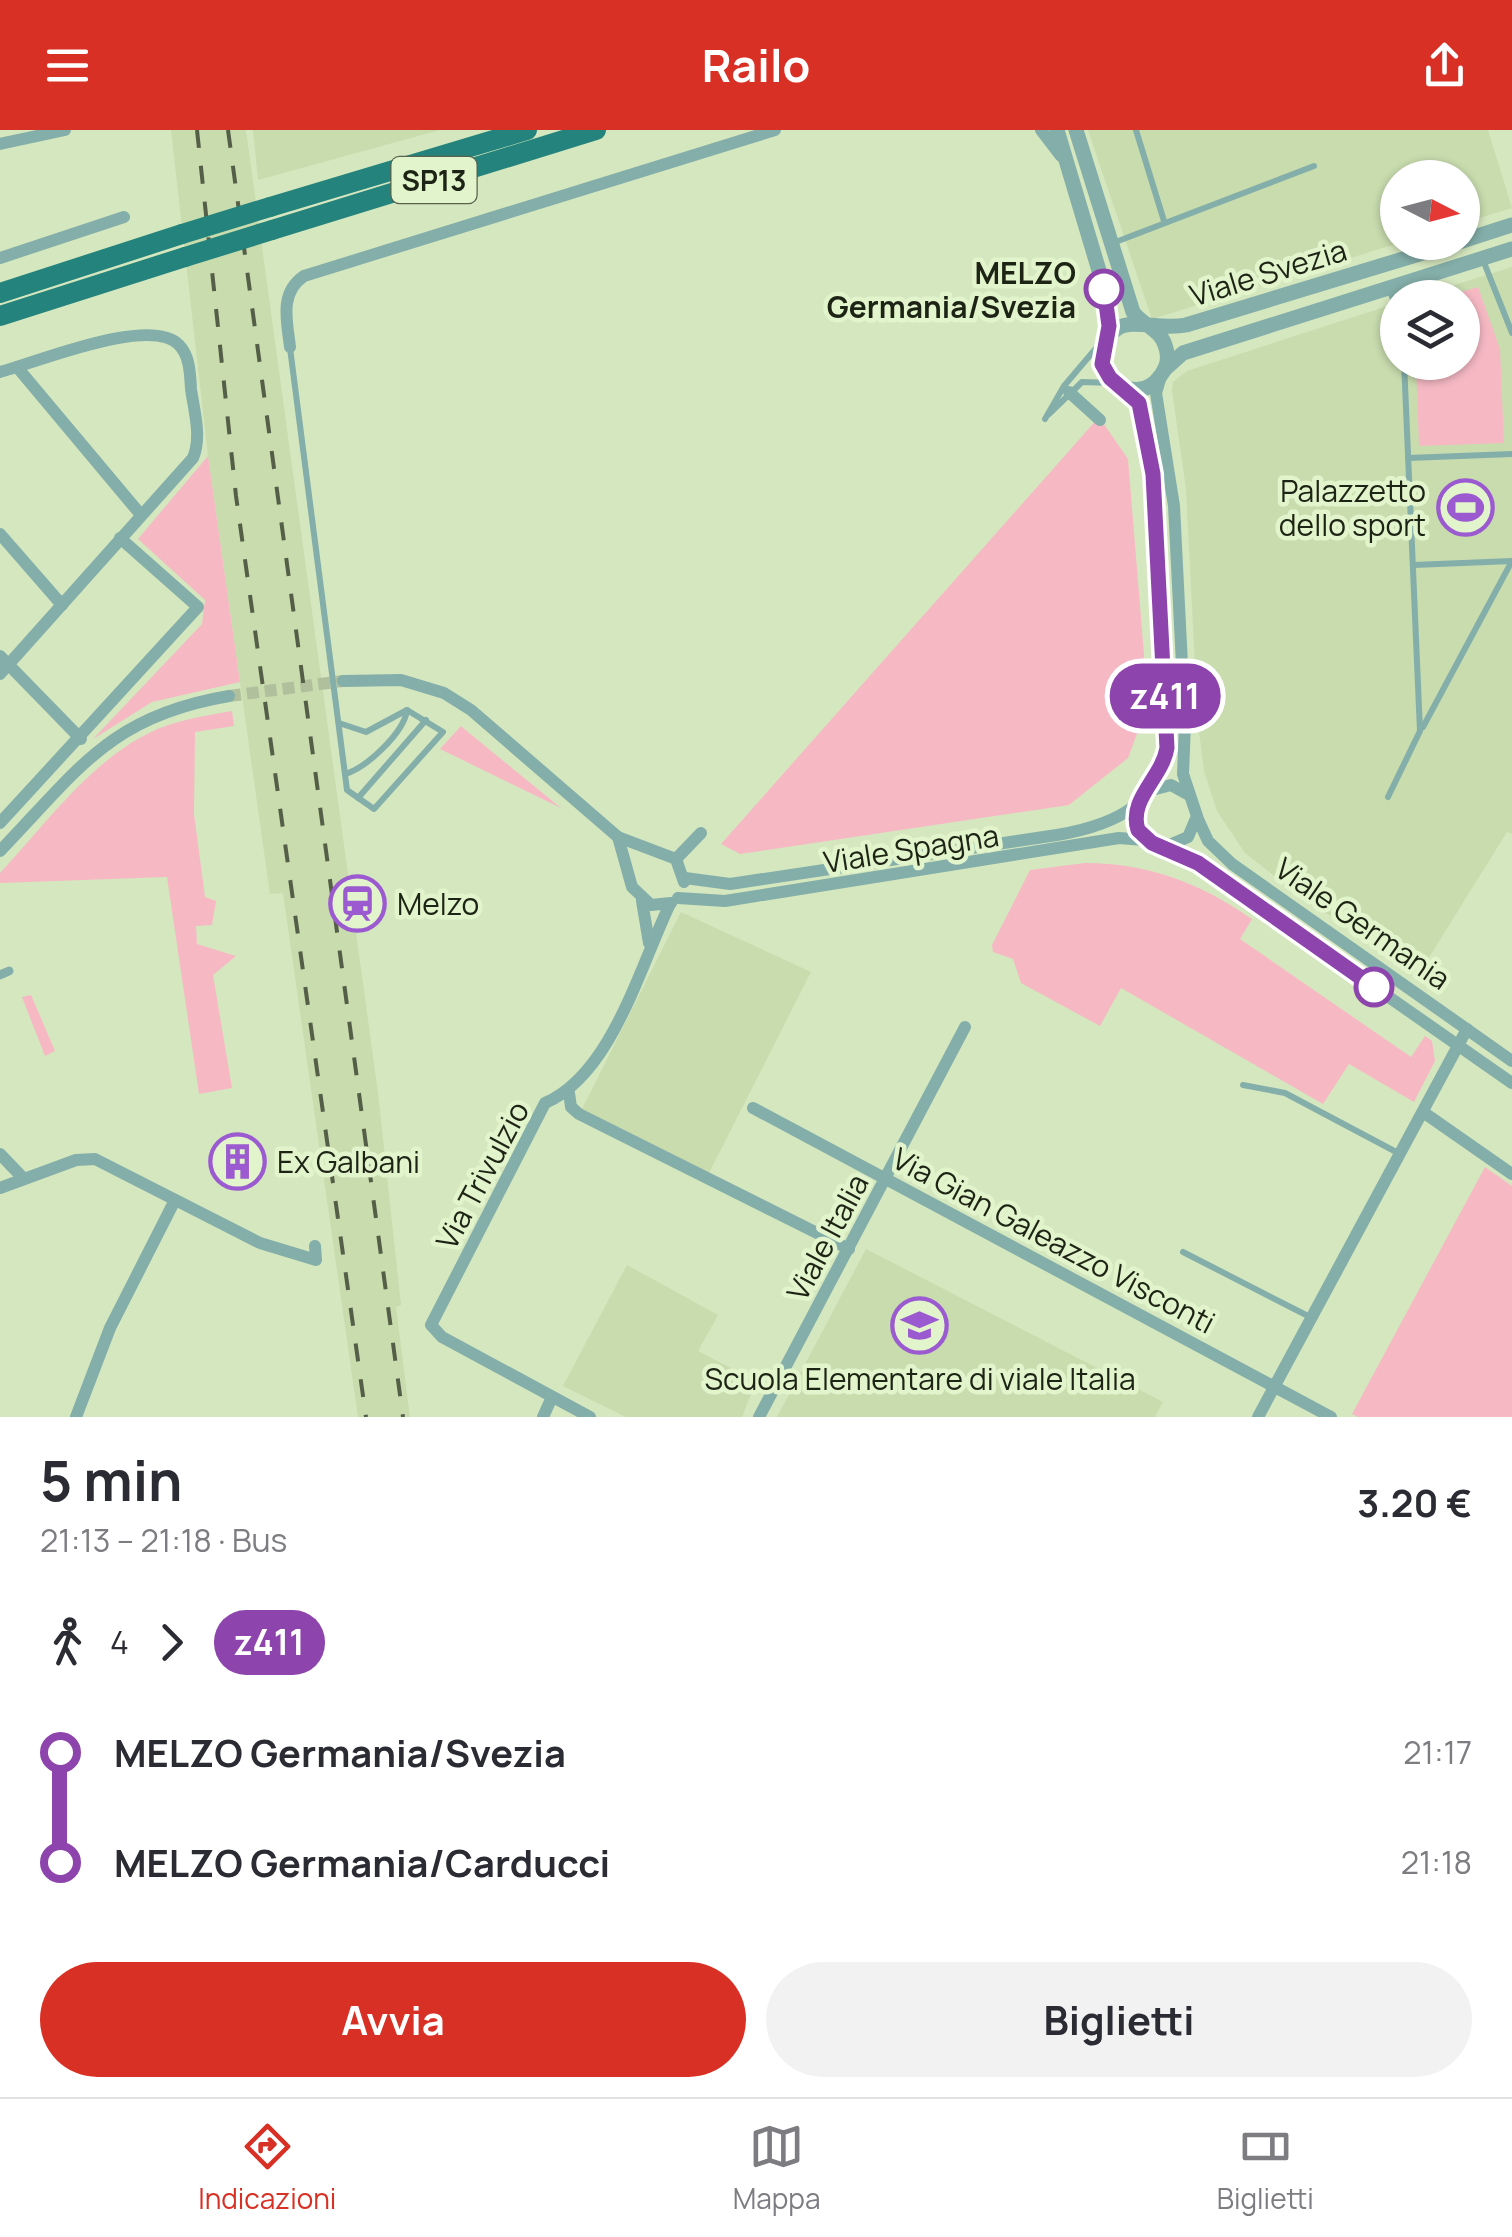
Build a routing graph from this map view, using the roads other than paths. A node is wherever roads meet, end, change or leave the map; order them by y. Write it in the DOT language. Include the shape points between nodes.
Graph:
graph roads {
  1 [pos="65,130"];
  2 [pos="528,130"];
  3 [pos="596,130"];
  4 [pos="775,130"];
  5 [pos="1041,130"];
  6 [pos="1056,130"];
  7 [pos="1068,130"];
  8 [pos="1136,130"];
  9 [pos="1079,138"];
  10 [pos="0,144"];
  11 [pos="1068,166"];
  12 [pos="1314,166"];
  13 [pos="124,217"];
  14 [pos="1164,221"];
  15 [pos="1512,225"];
  16 [pos="1480,236"];
  17 [pos="1112,244"];
  18 [pos="1512,249"];
  19 [pos="0,258"];
  20 [pos="1482,258"];
  21 [pos="1401,260"];
  22 [pos="1437,280"];
  23 [pos="0,293"];
  24 [pos="1380,305"];
  25 [pos="0,316"];
  26 [pos="1149,326"];
  27 [pos="1512,333"];
  28 [pos="1108,336"];
  29 [pos="290,346"];
  30 [pos="17,367"];
  31 [pos="0,372"];
  32 [pos="1162,374"];
  33 [pos="1405,380"];
  34 [pos="1120,386"];
  35 [pos="1066,389"];
  36 [pos="1100,420"];
  37 [pos="1512,454"];
  38 [pos="1408,458"];
  39 [pos="140,515"];
  40 [pos="0,534"];
  41 [pos="120,538"];
  42 [pos="1512,560"];
  43 [pos="1413,565"];
  44 [pos="62,605"];
  45 [pos="3,665"];
  46 [pos="343,681"];
  47 [pos="229,696"];
  48 [pos="406,710"];
  49 [pos="426,720"];
  50 [pos="339,723"];
  51 [pos="1420,731"];
  52 [pos="82,740"];
  53 [pos="345,774"];
  54 [pos="1190,797"];
  55 [pos="1388,797"];
  56 [pos="358,798"];
  57 [pos="1142,798"];
  58 [pos="1197,817"];
  59 [pos="0,823"];
  60 [pos="702,833"];
  61 [pos="618,837"];
  62 [pos="1157,844"];
  63 [pos="0,851"];
  64 [pos="662,853"];
  65 [pos="676,860"];
  66 [pos="631,878"];
  67 [pos="685,878"];
  68 [pos="674,900"];
  69 [pos="642,901"];
  70 [pos="650,946"];
  71 [pos="966,1027"];
  72 [pos="1468,1029"];
  73 [pos="1458,1046"];
  74 [pos="1512,1060"];
  75 [pos="1512,1083"];
  76 [pos="1243,1085"];
  77 [pos="568,1093"];
  78 [pos="753,1108"];
  79 [pos="1423,1112"];
  80 [pos="0,1154"];
  81 [pos="1400,1154"];
  82 [pos="1512,1174"];
  83 [pos="24,1178"];
  84 [pos="886,1179"];
  85 [pos="0,1188"];
  86 [pos="175,1200"];
  87 [pos="314,1246"];
  88 [pos="849,1249"];
  89 [pos="1183,1252"];
  90 [pos="1311,1318"];
  91 [pos="1274,1386"];
  92 [pos="552,1397"];
  93 [pos="76,1417"];
  94 [pos="543,1417"];
  95 [pos="590,1417"];
  96 [pos="760,1417"];
  97 [pos="1258,1417"];
  98 [pos="1330,1417"];
  1 -- 10 [label="street"];
  2 -- 23 [label="main road, SP13, bridge"];
  3 -- 25 [label="main road, SP13, bridge"];
  4 -- 29 [label="street" via="304,276 286,304"];
  5 -- 11 [label="street"];
  6 -- 11 [label="street"];
  7 -- 9 [label="street"];
  8 -- 14 [label="lane"];
  9 -- 17 [label="street"];
  11 -- 28 [label="street" via="1106,294"];
  12 -- 14 [label="lane"];
  13 -- 19 [label="street"];
  14 -- 17 [label="lane"];
  15 -- 16 [label="street, Viale Svezia"];
  17 -- 26 [label="street" via="1133,312"];
  18 -- 20 [label="street, Viale Svezia"];
  20 -- 22 [label="street, Viale Svezia"];
  20 -- 27 [label="lane"];
  21 -- 26 [label="street, Viale Svezia" via="1186,325"];
  24 -- 32 [label="street, Viale Svezia" via="1183,354"];
  26 -- 28 [label="street" via="1128,324"];
  26 -- 32 [label="street" via="1166,346"];
  28 -- 34 [label="street" via="1102,364"];
  28 -- 35 [label="lane"];
  29 -- 50 [label="lane"];
  30 -- 31 [label="street"];
  30 -- 39 [label="street"];
  30 -- 39 [label="street" via="149,332 174,340 187,356 198,441 193,458"];
  32 -- 34 [label="street" via="1143,388"];
  32 -- 54 [label="street" via="1156,393 1172,480 1183,774"];
  33 -- 38 [label="lane"];
  34 -- 35 [label="lane" via="1089,380"];
  34 -- 57 [label="street" via="1139,403 1156,507 1167,735 1164,761"];
  35 -- 36 [label="street"];
  37 -- 38 [label="lane"];
  38 -- 43 [label="lane"];
  39 -- 41 [label="street"];
  40 -- 44 [label="street"];
  41 -- 44 [label="street"];
  41 -- 52 [label="street" via="198,608"];
  42 -- 43 [label="lane"];
  42 -- 51 [label="lane"];
  43 -- 51 [label="lane"];
  44 -- 45 [label="street"];
  45 -- 52 [label="street"];
  46 -- 61 [label="street" via="406,680 454,698"];
  47 -- 63 [label="street" via="167,709 127,728"];
  48 -- 49 [label="lane"];
  48 -- 50 [label="lane" via="366,732"];
  48 -- 53 [label="lane" via="395,732"];
  49 -- 56 [label="lane"];
  49 -- 56 [label="lane" via="443,732 374,810"];
  50 -- 53 [label="lane"];
  51 -- 55 [label="lane"];
  52 -- 59 [label="street"];
  53 -- 56 [label="lane" via="347,790"];
  54 -- 57 [label="street" via="1171,785"];
  54 -- 58 [label="street"];
  57 -- 62 [label="street" via="1137,826"];
  57 -- 67 [label="street, Viale Spagna" via="1116,821 1058,835 730,884"];
  58 -- 62 [label="street" via="1188,838"];
  58 -- 72 [label="street, Viale Germania" via="1208,841 1232,864"];
  60 -- 65 [label="street"];
  61 -- 64 [label="street"];
  61 -- 66 [label="street"];
  62 -- 68 [label="street, Viale Spagna" via="1119,838 725,901"];
  62 -- 73 [label="street, Viale Germania" via="1204,867"];
  64 -- 65 [label="street"];
  64 -- 66 [label="street" via="641,858"];
  65 -- 67 [label="street"];
  66 -- 69 [label="street"];
  67 -- 68 [label="street"];
  68 -- 69 [label="street" via="651,906"];
  68 -- 70 [label="street, Via Trivulzio"];
  69 -- 70 [label="street"];
  70 -- 77 [label="street, Via Trivulzio" via="599,1056"];
  71 -- 84 [label="street, Viale Italia"];
  72 -- 73 [label="street"];
  72 -- 74 [label="street, Viale Germania"];
  73 -- 75 [label="street, Viale Germania"];
  73 -- 79 [label="street"];
  76 -- 81 [label="lane" via="1285,1094"];
  77 -- 88 [label="street" via="579,1114"];
  77 -- 92 [label="street, Via Trivulzio" via="545,1103 431,1321 436,1333"];
  78 -- 84 [label="street, Via Gian Galeazzo Visconti"];
  79 -- 81 [label="street"];
  79 -- 82 [label="street"];
  80 -- 83 [label="street"];
  81 -- 90 [label="street"];
  83 -- 85 [label="street"];
  83 -- 86 [label="street" via="96,1159"];
  84 -- 88 [label="street, Viale Italia"];
  84 -- 91 [label="street, Via Gian Galeazzo Visconti"];
  86 -- 87 [label="street" via="284,1252 316,1260"];
  86 -- 93 [label="street" via="110,1328"];
  88 -- 96 [label="street, Viale Italia"];
  89 -- 90 [label="lane"];
  90 -- 91 [label="street"];
  91 -- 97 [label="street"];
  91 -- 98 [label="street, Via Gian Galeazzo Visconti"];
  92 -- 94 [label="street"];
  92 -- 95 [label="street"];
}
